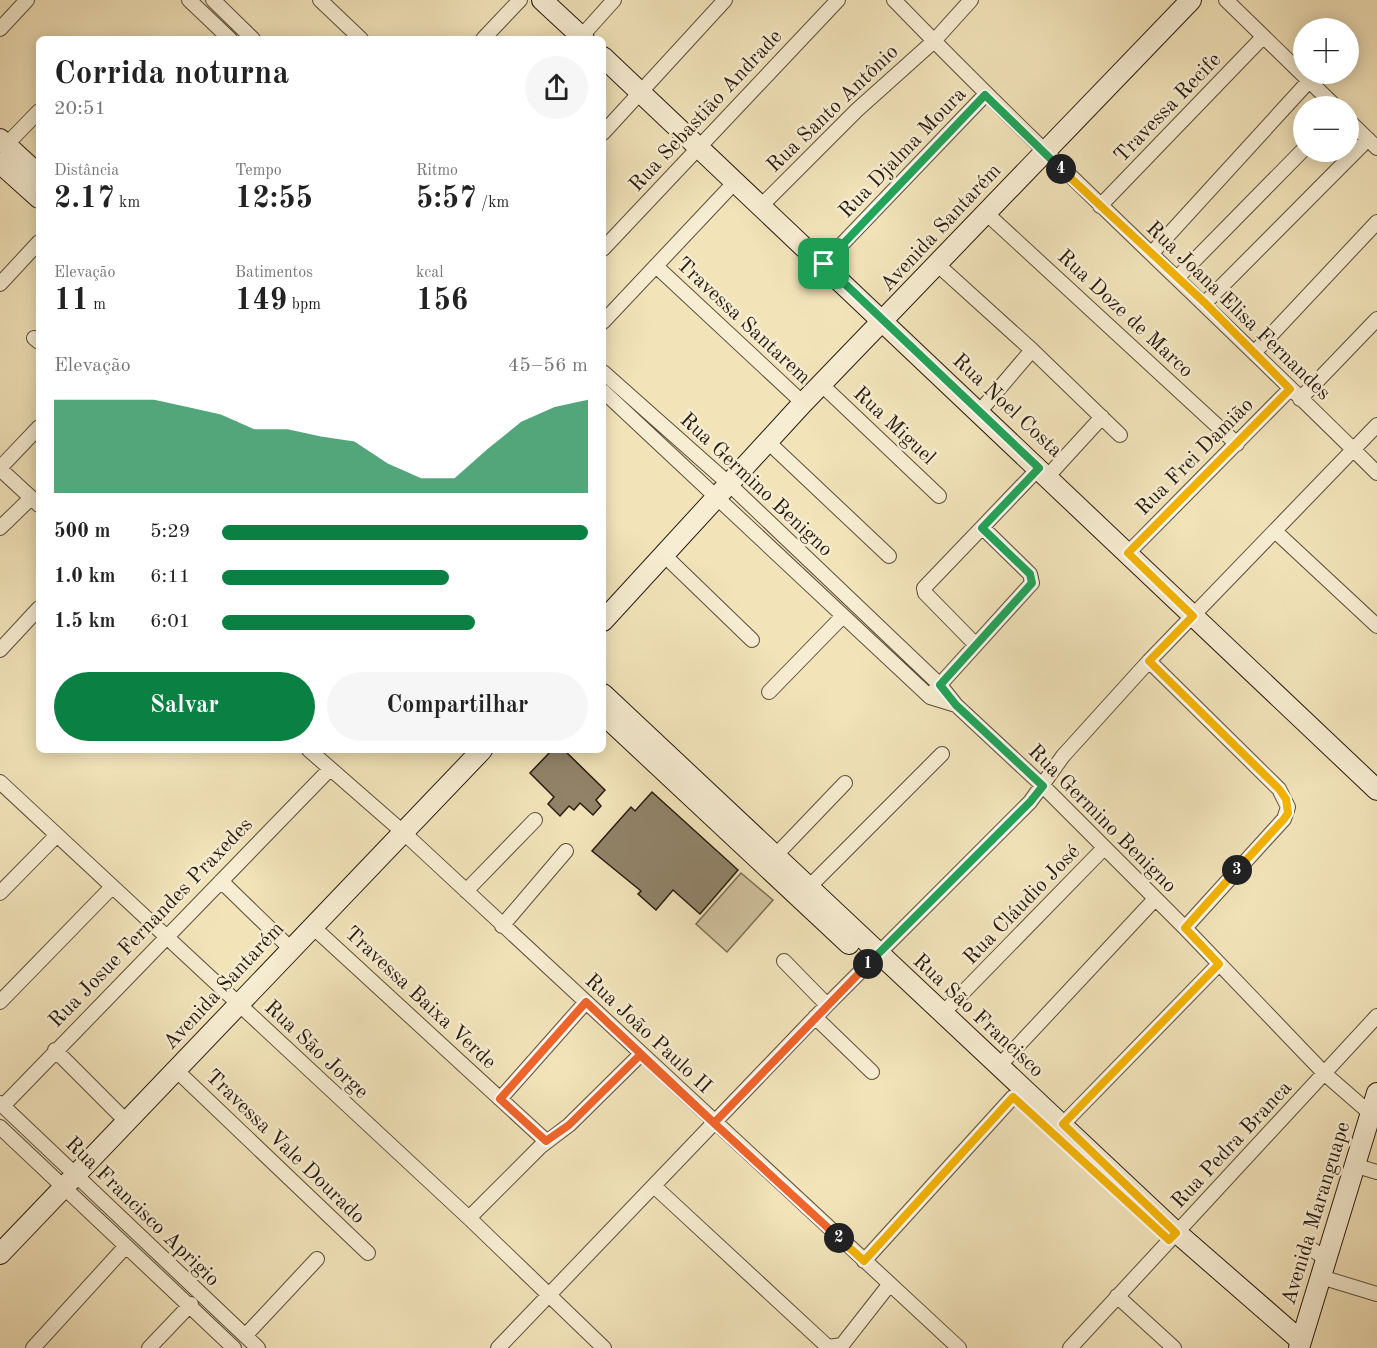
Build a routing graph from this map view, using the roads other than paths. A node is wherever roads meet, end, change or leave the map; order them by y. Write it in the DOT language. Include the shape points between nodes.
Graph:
graph roads {
  1 [pos="27,0"];
  2 [pos="189,0"];
  3 [pos="213,0"];
  4 [pos="320,0"];
  5 [pos="520,0"];
  6 [pos="542,0"];
  7 [pos="614,0"];
  8 [pos="725,0"];
  9 [pos="838,0"];
  10 [pos="894,0"];
  11 [pos="971,0"];
  12 [pos="1191,0"];
  13 [pos="1226,0"];
  14 [pos="0,29"];
  15 [pos="227,36"];
  16 [pos="250,36"];
  17 [pos="358,36"];
  18 [pos="486,36"];
  19 [pos="579,36"];
  20 [pos="583,36"];
  21 [pos="1263,37"];
  22 [pos="934,41"];
  23 [pos="606,60"];
  24 [pos="1293,66"];
  25 [pos="1306,84"];
  26 [pos="1312,84"];
  27 [pos="640,93"];
  28 [pos="985,95"];
  29 [pos="1325,96"];
  30 [pos="36,114"];
  31 [pos="606,130"];
  32 [pos="1359,131"];
  33 [pos="1373,144"];
  34 [pos="698,148"];
  35 [pos="2,149"];
  36 [pos="1044,153"];
  37 [pos="1293,160"];
  38 [pos="36,173"];
  39 [pos="734,183"];
  40 [pos="36,194"];
  41 [pos="1100,206"];
  42 [pos="760,207"];
  43 [pos="986,213"];
  44 [pos="1377,222"];
  45 [pos="36,245"];
  46 [pos="606,246"];
  47 [pos="1152,253"];
  48 [pos="824,264"];
  49 [pos="938,265"];
  50 [pos="657,267"];
  51 [pos="1178,277"];
  52 [pos="0,284"];
  53 [pos="1205,303"];
  54 [pos="606,319"];
  55 [pos="1377,320"];
  56 [pos="884,322"];
  57 [pos="1032,350"];
  58 [pos="1254,353"];
  59 [pos="606,375"];
  60 [pos="822,385"];
  61 [pos="1290,389"];
  62 [pos="606,394"];
  63 [pos="1300,399"];
  64 [pos="803,403"];
  65 [pos="980,411"];
  66 [pos="1102,417"];
  67 [pos="1377,425"];
  68 [pos="36,430"];
  69 [pos="1120,435"];
  70 [pos="767,441"];
  71 [pos="1237,444"];
  72 [pos="1353,449"];
  73 [pos="0,468"];
  74 [pos="1043,472"];
  75 [pos="1377,473"];
  76 [pos="722,490"];
  77 [pos="939,496"];
  78 [pos="35,501"];
  79 [pos="0,528"];
  80 [pos="982,528"];
  81 [pos="1275,531"];
  82 [pos="1128,553"];
  83 [pos="664,555"];
  84 [pos="889,556"];
  85 [pos="36,611"];
  86 [pos="1193,616"];
  87 [pos="842,617"];
  88 [pos="606,618"];
  89 [pos="1377,626"];
  90 [pos="752,639"];
  91 [pos="975,644"];
  92 [pos="0,650"];
  93 [pos="1149,661"];
  94 [pos="940,685"];
  95 [pos="769,692"];
  96 [pos="606,697"];
  97 [pos="930,697"];
  98 [pos="956,705"];
  99 [pos="606,717"];
  100 [pos="312,753"];
  101 [pos="479,753"];
  102 [pos="942,754"];
  103 [pos="329,770"];
  104 [pos="0,782"];
  105 [pos="845,783"];
  106 [pos="1043,786"];
  107 [pos="1377,790"];
  108 [pos="535,820"];
  109 [pos="404,833"];
  110 [pos="57,835"];
  111 [pos="1104,848"];
  112 [pos="566,851"];
  113 [pos="776,855"];
  114 [pos="221,881"];
  115 [pos="112,887"];
  116 [pos="809,887"];
  117 [pos="466,891"];
  118 [pos="0,893"];
  119 [pos="1155,899"];
  120 [pos="502,926"];
  121 [pos="313,927"];
  122 [pos="1185,928"];
  123 [pos="167,937"];
  124 [pos="290,948"];
  125 [pos="874,959"];
  126 [pos="784,961"];
  127 [pos="1219,964"];
  128 [pos="0,1002"];
  129 [pos="586,1002"];
  130 [pos="237,1004"];
  131 [pos="827,1005"];
  132 [pos="942,1014"];
  133 [pos="1377,1016"];
  134 [pos="815,1017"];
  135 [pos="55,1050"];
  136 [pos="640,1055"];
  137 [pos="999,1066"];
  138 [pos="176,1070"];
  139 [pos="872,1072"];
  140 [pos="1325,1074"];
  141 [pos="1377,1093"];
  142 [pos="1013,1097"];
  143 [pos="500,1099"];
  144 [pos="2,1105"];
  145 [pos="1371,1114"];
  146 [pos="126,1120"];
  147 [pos="714,1123"];
  148 [pos="1063,1124"];
  149 [pos="0,1127"];
  150 [pos="546,1141"];
  151 [pos="1357,1166"];
  152 [pos="1377,1172"];
  153 [pos="69,1181"];
  154 [pos="654,1186"];
  155 [pos="469,1218"];
  156 [pos="1173,1236"];
  157 [pos="126,1246"];
  158 [pos="368,1253"];
  159 [pos="0,1254"];
  160 [pos="317,1258"];
  161 [pos="864,1261"];
  162 [pos="1320,1262"];
  163 [pos="889,1285"];
  164 [pos="548,1294"];
  165 [pos="1377,1294"];
  166 [pos="1118,1296"];
  167 [pos="190,1304"];
  168 [pos="245,1336"];
  169 [pos="1296,1346"];
  170 [pos="1072,1347"];
  171 [pos="33,1348"];
  172 [pos="149,1348"];
  173 [pos="234,1348"];
  174 [pos="258,1348"];
  175 [pos="498,1348"];
  176 [pos="604,1348"];
  177 [pos="959,1348"];
  178 [pos="1174,1348"];
  1 -- 14 [label="street"];
  2 -- 15 [label="street"];
  3 -- 16 [label="street"];
  4 -- 17 [label="street"];
  5 -- 18 [label="street"];
  6 -- 19 [label="street"];
  7 -- 20 [label="street"];
  8 -- 27 [label="street"];
  9 -- 34 [label="street, Rua Sebastião Andrade"];
  10 -- 22 [label="street, Rua Joana Elisa Fernandes"];
  11 -- 22 [label="street, Rua Santo Antônio"];
  12 -- 36 [label="street, Avenida Santarém"];
  13 -- 21 [label="street"];
  21 -- 24 [label="street"];
  21 -- 41 [label="street, Travessa Recife"];
  22 -- 28 [label="street, Rua Joana Elisa Fernandes"];
  22 -- 42 [label="street, Rua Santo Antônio" via="857,110"];
  23 -- 27 [label="street, Rua Noel Costa"];
  25 -- 47 [label="street"];
  26 -- 29 [label="street"];
  27 -- 31 [label="street"];
  27 -- 34 [label="street, Rua Noel Costa"];
  28 -- 36 [label="street, Rua Joana Elisa Fernandes"];
  28 -- 48 [label="street, Rua Djalma Moura"];
  30 -- 35 [label="street"];
  32 -- 33 [label="street"];
  33 -- 53 [label="street"];
  34 -- 39 [label="street, Rua Noel Costa"];
  34 -- 46 [label="street, Rua Sebastião Andrade"];
  35 -- 38 [label="street"];
  35 -- 40 [label="street"];
  36 -- 41 [label="street, Rua Joana Elisa Fernandes"];
  36 -- 43 [label="street, Avenida Santarém"];
  37 -- 51 [label="street"];
  39 -- 42 [label="street, Rua Noel Costa"];
  39 -- 50 [label="street"];
  41 -- 47 [label="street, Rua Joana Elisa Fernandes"];
  42 -- 48 [label="street, Rua Noel Costa"];
  43 -- 49 [label="street, Avenida Santarém"];
  43 -- 71 [label="street, Rua Doze de Marco"];
  44 -- 58 [label="street"];
  45 -- 52 [label="street"];
  47 -- 51 [label="street, Rua Joana Elisa Fernandes"];
  48 -- 56 [label="street, Rua Noel Costa"];
  49 -- 56 [label="street, Avenida Santarém"];
  49 -- 57 [label="street"];
  50 -- 54 [label="street"];
  50 -- 64 [label="street, Travessa Santarem"];
  51 -- 53 [label="street, Rua Joana Elisa Fernandes"];
  53 -- 58 [label="street, Rua Joana Elisa Fernandes"];
  55 -- 63 [label="street"];
  56 -- 60 [label="street, Avenida Santarém"];
  56 -- 65 [label="street, Rua Noel Costa"];
  57 -- 65 [label="street"];
  57 -- 66 [label="street"];
  58 -- 61 [label="street, Rua Joana Elisa Fernandes"];
  59 -- 76 [label="street, Rua Germino Benigno"];
  60 -- 64 [label="street, Avenida Santarém"];
  60 -- 77 [label="street, Rua Miguel"];
  61 -- 63 [label="street, Rua Joana Elisa Fernandes"];
  61 -- 71 [label="street, Rua Frei Damião"];
  62 -- 76 [label="street, Rua Germino Benigno"];
  63 -- 72 [label="street, Rua Joana Elisa Fernandes"];
  64 -- 70 [label="street, Avenida Santarém"];
  65 -- 74 [label="street, Rua Noel Costa"];
  66 -- 69 [label="street"];
  66 -- 74 [label="street"];
  67 -- 72 [label="street"];
  68 -- 73 [label="street"];
  70 -- 76 [label="street, Avenida Santarém"];
  70 -- 84 [label="street"];
  71 -- 82 [label="street, Rua Frei Damião"];
  72 -- 75 [label="street, Rua Joana Elisa Fernandes"];
  72 -- 81 [label="street"];
  73 -- 78 [label="street"];
  74 -- 80 [label="street"];
  74 -- 82 [label="street, Rua Noel Costa"];
  76 -- 83 [label="street, Avenida Santarém"];
  76 -- 87 [label="street, Rua Germino Benigno"];
  76 -- 94 [label="street, Rua Germino Benigno"];
  78 -- 79 [label="street"];
  80 -- 91 [label="street" via="1032,580"];
  80 -- 91 [label="street" via="923,590"];
  81 -- 86 [label="street"];
  81 -- 89 [label="street"];
  82 -- 86 [label="street, Rua Noel Costa"];
  83 -- 88 [label="street, Avenida Santarém"];
  83 -- 90 [label="street"];
  85 -- 92 [label="street"];
  86 -- 93 [label="street"];
  86 -- 107 [label="street, Rua Noel Costa"];
  87 -- 95 [label="street"];
  87 -- 97 [label="street, Rua Germino Benigno"];
  91 -- 94 [label="street"];
  93 -- 106 [label="street" via="1063,756"];
  93 -- 122 [label="street" via="1279,789 1288,807 1284,819"];
  94 -- 97 [label="street"];
  94 -- 98 [label="street, Rua Germino Benigno"];
  96 -- 113 [label="street, Rua São Francisco"];
  97 -- 98 [label="street, Rua Germino Benigno"];
  98 -- 106 [label="street, Rua Germino Benigno"];
  99 -- 125 [label="street, Rua São Francisco"];
  100 -- 103 [label="street, Rua João Paulo II"];
  101 -- 109 [label="street, Avenida Santarém"];
  102 -- 116 [label="street"];
  103 -- 109 [label="street, Rua João Paulo II"];
  103 -- 114 [label="street, Rua Josue Fernandes Praxedes"];
  104 -- 110 [label="street, Rua São Jorge"];
  105 -- 113 [label="street"];
  106 -- 111 [label="street, Rua Germino Benigno"];
  106 -- 125 [label="street"];
  108 -- 117 [label="street"];
  109 -- 117 [label="street, Rua João Paulo II"];
  109 -- 121 [label="street, Avenida Santarém"];
  110 -- 115 [label="street, Rua São Jorge"];
  110 -- 118 [label="street"];
  111 -- 119 [label="street, Rua Germino Benigno"];
  111 -- 132 [label="street, Rua Cláudio José"];
  112 -- 120 [label="street"];
  113 -- 116 [label="street, Rua São Francisco"];
  114 -- 123 [label="street, Rua Josue Fernandes Praxedes"];
  114 -- 124 [label="street"];
  115 -- 123 [label="street, Rua São Jorge"];
  115 -- 128 [label="street"];
  116 -- 125 [label="street, Rua São Francisco"];
  117 -- 120 [label="street, Rua João Paulo II"];
  119 -- 122 [label="street, Rua Germino Benigno"];
  119 -- 137 [label="street"];
  120 -- 129 [label="street, Rua João Paulo II"];
  121 -- 124 [label="street, Avenida Santarém"];
  121 -- 143 [label="street, Travessa Baixa Verde"];
  122 -- 127 [label="street, Rua Germino Benigno"];
  123 -- 130 [label="street, Rua São Jorge"];
  123 -- 135 [label="street, Rua Josue Fernandes Praxedes"];
  124 -- 130 [label="street, Avenida Santarém"];
  125 -- 131 [label="street"];
  125 -- 132 [label="street, Rua São Francisco"];
  125 -- 142 [label="street, Rua São Francisco"];
  126 -- 131 [label="street"];
  127 -- 140 [label="street, Rua Germino Benigno"];
  127 -- 148 [label="street"];
  129 -- 136 [label="street, Rua João Paulo II"];
  129 -- 143 [label="street, Travessa Baixa Verde"];
  130 -- 138 [label="street, Avenida Santarém"];
  130 -- 155 [label="street, Rua São Jorge"];
  131 -- 134 [label="street"];
  132 -- 137 [label="street, Rua São Francisco"];
  133 -- 140 [label="street, Rua Pedra Branca"];
  134 -- 139 [label="street"];
  134 -- 147 [label="street"];
  135 -- 144 [label="street, Rua Josue Fernandes Praxedes"];
  135 -- 146 [label="street"];
  136 -- 147 [label="street, Rua João Paulo II"];
  136 -- 150 [label="street" via="569,1125"];
  137 -- 148 [label="street, Rua São Francisco"];
  138 -- 146 [label="street, Avenida Santarém"];
  138 -- 158 [label="street, Travessa Vale Dourado"];
  140 -- 145 [label="street, Rua Germino Benigno"];
  140 -- 156 [label="street, Rua Pedra Branca"];
  141 -- 145 [label="street, Avenida Maranguape"];
  142 -- 156 [label="street, Rua São Francisco"];
  142 -- 161 [label="street"];
  143 -- 150 [label="street, Travessa Baixa Verde"];
  144 -- 153 [label="street, Rua Francisco Aprigio"];
  145 -- 151 [label="street, Avenida Maranguape"];
  146 -- 153 [label="street, Avenida Santarém"];
  147 -- 154 [label="street"];
  147 -- 161 [label="street, Rua João Paulo II"];
  148 -- 156 [label="street, Rua São Francisco"];
  149 -- 153 [label="street, Rua Francisco Aprigio"];
  150 -- 155 [label="street"];
  151 -- 152 [label="street"];
  151 -- 162 [label="street, Avenida Maranguape"];
  153 -- 157 [label="street, Rua Francisco Aprigio"];
  153 -- 159 [label="street, Avenida Santarém"];
  153 -- 168 [label="street, Rua Francisco Aprigio"];
  154 -- 163 [label="street" via="828,1347 842,1345"];
  154 -- 164 [label="street"];
  155 -- 164 [label="street, Rua São Jorge"];
  156 -- 166 [label="street, Rua Pedra Branca"];
  156 -- 169 [label="street, Rua São Francisco"];
  157 -- 167 [label="street, Rua Francisco Aprigio"];
  157 -- 171 [label="street"];
  160 -- 168 [label="street"];
  161 -- 163 [label="street, Rua João Paulo II"];
  162 -- 165 [label="street"];
  162 -- 169 [label="street, Avenida Maranguape"];
  163 -- 177 [label="street, Rua João Paulo II"];
  164 -- 175 [label="street"];
  164 -- 176 [label="street, Rua São Jorge"];
  166 -- 170 [label="street, Rua Pedra Branca"];
  166 -- 178 [label="street"];
  167 -- 172 [label="street"];
  167 -- 173 [label="street, Rua Francisco Aprigio"];
  168 -- 174 [label="street, Rua Francisco Aprigio"];
}
